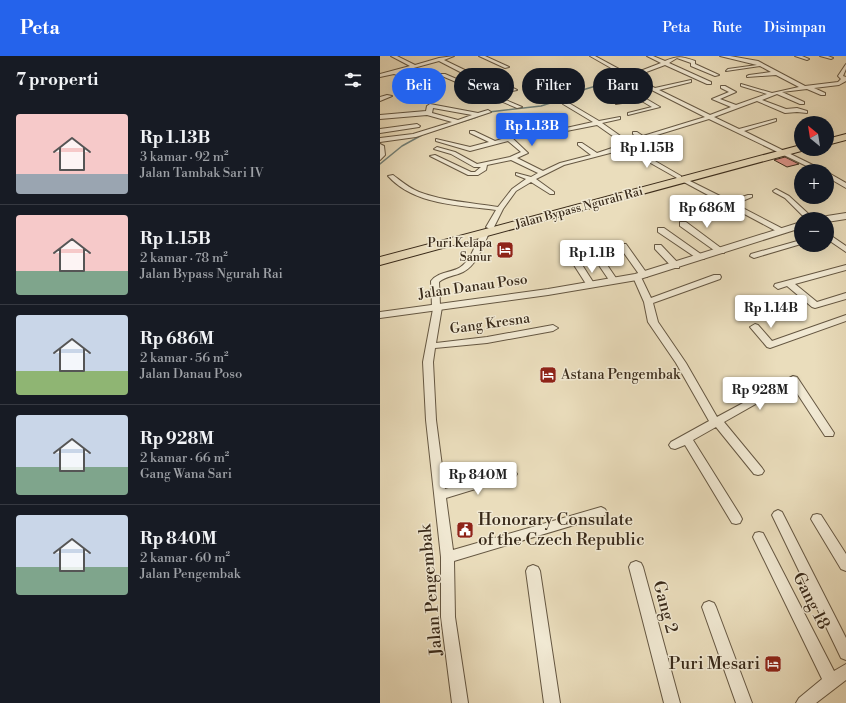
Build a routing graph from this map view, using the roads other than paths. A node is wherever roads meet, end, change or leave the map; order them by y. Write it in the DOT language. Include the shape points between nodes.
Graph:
graph roads {
  1 [pos="393,56"];
  2 [pos="452,56"];
  3 [pos="481,56"];
  4 [pos="592,56"];
  5 [pos="649,56"];
  6 [pos="722,56"];
  7 [pos="797,56"];
  8 [pos="822,56"];
  9 [pos="673,57"];
  10 [pos="439,58"];
  11 [pos="831,58"];
  12 [pos="421,59"];
  13 [pos="807,59"];
  14 [pos="428,62"];
  15 [pos="665,64"];
  16 [pos="846,65"];
  17 [pos="413,66"];
  18 [pos="764,66"];
  19 [pos="507,67"];
  20 [pos="406,68"];
  21 [pos="457,68"];
  22 [pos="614,68"];
  23 [pos="653,68"];
  24 [pos="380,69"];
  25 [pos="728,70"];
  26 [pos="391,72"];
  27 [pos="776,73"];
  28 [pos="717,75"];
  29 [pos="380,76"];
  30 [pos="749,76"];
  31 [pos="446,77"];
  32 [pos="845,79"];
  33 [pos="689,81"];
  34 [pos="709,82"];
  35 [pos="839,83"];
  36 [pos="743,85"];
  37 [pos="846,85"];
  38 [pos="723,87"];
  39 [pos="805,87"];
  40 [pos="654,90"];
  41 [pos="777,92"];
  42 [pos="771,94"];
  43 [pos="823,94"];
  44 [pos="389,96"];
  45 [pos="380,99"];
  46 [pos="756,99"];
  47 [pos="802,103"];
  48 [pos="567,104"];
  49 [pos="650,104"];
  50 [pos="519,107"];
  51 [pos="735,107"];
  52 [pos="488,112"];
  53 [pos="805,112"];
  54 [pos="429,113"];
  55 [pos="396,114"];
  56 [pos="630,114"];
  57 [pos="478,115"];
  58 [pos="544,115"];
  59 [pos="380,117"];
  60 [pos="709,117"];
  61 [pos="618,118"];
  62 [pos="774,120"];
  63 [pos="402,122"];
  64 [pos="460,122"];
  65 [pos="598,123"];
  66 [pos="417,126"];
  67 [pos="511,130"];
  68 [pos="565,130"];
  69 [pos="380,131"];
  70 [pos="738,131"];
  71 [pos="472,132"];
  72 [pos="846,132"];
  73 [pos="635,133"];
  74 [pos="543,135"];
  75 [pos="834,135"];
  76 [pos="846,136"];
  77 [pos="642,138"];
  78 [pos="509,139"];
  79 [pos="438,140"];
  80 [pos="834,140"];
  81 [pos="493,142"];
  82 [pos="381,143"];
  83 [pos="580,144"];
  84 [pos="626,145"];
  85 [pos="794,147"];
  86 [pos="437,149"];
  87 [pos="794,149"];
  88 [pos="662,151"];
  89 [pos="781,152"];
  90 [pos="596,155"];
  91 [pos="433,156"];
  92 [pos="380,158"];
  93 [pos="512,158"];
  94 [pos="807,164"];
  95 [pos="484,165"];
  96 [pos="544,173"];
  97 [pos="518,174"];
  98 [pos="391,176"];
  99 [pos="531,178"];
  100 [pos="682,178"];
  101 [pos="834,178"];
  102 [pos="846,186"];
  103 [pos="776,191"];
  104 [pos="552,193"];
  105 [pos="750,196"];
  106 [pos="731,204"];
  107 [pos="500,209"];
  108 [pos="699,211"];
  109 [pos="803,212"];
  110 [pos="714,215"];
  111 [pos="846,216"];
  112 [pos="834,218"];
  113 [pos="683,224"];
  114 [pos="794,227"];
  115 [pos="488,230"];
  116 [pos="662,230"];
  117 [pos="781,230"];
  118 [pos="834,241"];
  119 [pos="794,244"];
  120 [pos="623,246"];
  121 [pos="658,247"];
  122 [pos="419,248"];
  123 [pos="721,250"];
  124 [pos="846,250"];
  125 [pos="569,251"];
  126 [pos="380,256"];
  127 [pos="754,256"];
  128 [pos="701,257"];
  129 [pos="598,258"];
  130 [pos="380,261"];
  131 [pos="676,266"];
  132 [pos="846,267"];
  133 [pos="641,276"];
  134 [pos="717,277"];
  135 [pos="614,282"];
  136 [pos="789,283"];
  137 [pos="591,285"];
  138 [pos="778,286"];
  139 [pos="846,296"];
  140 [pos="648,302"];
  141 [pos="437,307"];
  142 [pos="380,316"];
  143 [pos="846,318"];
  144 [pos="755,327"];
  145 [pos="553,328"];
  146 [pos="430,346"];
  147 [pos="716,422"];
  148 [pos="829,433"];
  149 [pos="687,439"];
  150 [pos="675,445"];
  151 [pos="758,471"];
  152 [pos="511,474"];
  153 [pos="438,496"];
  154 [pos="601,512"];
  155 [pos="778,515"];
  156 [pos="736,519"];
  157 [pos="817,520"];
  158 [pos="759,537"];
  159 [pos="447,557"];
  160 [pos="846,565"];
  161 [pos="636,567"];
  162 [pos="533,571"];
  163 [pos="709,607"];
  164 [pos="846,653"];
  165 [pos="846,671"];
  166 [pos="831,681"];
  167 [pos="460,703"];
  168 [pos="552,703"];
  169 [pos="672,703"];
  170 [pos="744,703"];
  171 [pos="804,703"];
  1 -- 17 [label="street"];
  2 -- 10 [label="street"];
  3 -- 19 [label="street"];
  4 -- 22 [label="street"];
  5 -- 15 [label="street"];
  6 -- 18 [label="street" via="758,60"];
  7 -- 13 [label="street"];
  8 -- 11 [label="street"];
  9 -- 15 [label="street"];
  9 -- 28 [label="street" via="692,61 694,65"];
  10 -- 14 [label="street"];
  10 -- 21 [label="street"];
  12 -- 14 [label="street"];
  14 -- 17 [label="street"];
  15 -- 23 [label="street"];
  15 -- 34 [label="street"];
  16 -- 32 [label="street" via="840,76"];
  17 -- 20 [label="street"];
  18 -- 25 [label="street"];
  18 -- 27 [label="street"];
  24 -- 26 [label="street"];
  26 -- 29 [label="street"];
  27 -- 30 [label="street"];
  27 -- 39 [label="street"];
  31 -- 50 [label="street"];
  32 -- 35 [label="street"];
  33 -- 40 [label="street"];
  35 -- 37 [label="street"];
  35 -- 39 [label="street"];
  36 -- 42 [label="street"];
  38 -- 51 [label="street" via="733,92 715,99"];
  39 -- 41 [label="street"];
  39 -- 43 [label="street"];
  40 -- 60 [label="street"];
  41 -- 42 [label="street"];
  41 -- 47 [label="street"];
  42 -- 46 [label="street"];
  44 -- 45 [label="street"];
  46 -- 51 [label="street"];
  46 -- 53 [label="street" via="785,111"];
  48 -- 65 [label="street"];
  49 -- 56 [label="street" via="657,108"];
  51 -- 60 [label="street"];
  52 -- 57 [label="street"];
  54 -- 55 [label="street" via="417,111"];
  54 -- 57 [label="street" via="430,106 433,106"];
  54 -- 64 [label="street"];
  55 -- 59 [label="street"];
  55 -- 63 [label="street"];
  57 -- 64 [label="street"];
  58 -- 68 [label="street"];
  60 -- 70 [label="street"];
  60 -- 77 [label="street"];
  61 -- 65 [label="street"];
  62 -- 70 [label="street"];
  64 -- 82 [label="street"];
  65 -- 68 [label="street"];
  65 -- 84 [label="street"];
  66 -- 69 [label="street"];
  67 -- 78 [label="street" via="505,133"];
  68 -- 74 [label="street"];
  70 -- 89 [label="street"];
  71 -- 81 [label="street"];
  72 -- 75 [label="highway"];
  73 -- 77 [label="street"];
  76 -- 80 [label="highway"];
  77 -- 84 [label="street"];
  77 -- 88 [label="street"];
  78 -- 81 [label="street"];
  78 -- 93 [label="street" via="524,153"];
  79 -- 81 [label="street" via="469,149"];
  82 -- 92 [label="street"];
  83 -- 90 [label="street"];
  84 -- 90 [label="street"];
  84 -- 100 [label="street"];
  85 -- 89 [label="highway, Jalan Bypass Ngurah Rai"];
  86 -- 95 [label="street" via="453,153 474,166"];
  87 -- 89 [label="highway, Jalan Bypass Ngurah Rai"];
  89 -- 94 [label="street"];
  89 -- 100 [label="highway, Jalan Bypass Ngurah Rai"];
  90 -- 96 [label="street" via="562,164"];
  91 -- 95 [label="street" via="470,174 476,174 484,169"];
  93 -- 95 [label="street"];
  93 -- 96 [label="street"];
  96 -- 99 [label="street"];
  97 -- 99 [label="street"];
  98 -- 107 [label="street" via="418,194"];
  99 -- 104 [label="street"];
  99 -- 107 [label="street" via="514,190"];
  100 -- 106 [label="street"];
  100 -- 115 [label="highway, Jalan Bypass Ngurah Rai"];
  101 -- 102 [label="street"];
  103 -- 109 [label="street" via="787,197"];
  105 -- 106 [label="street"];
  106 -- 108 [label="street"];
  106 -- 110 [label="street"];
  106 -- 117 [label="street"];
  107 -- 115 [label="street"];
  111 -- 112 [label="street"];
  113 -- 123 [label="street"];
  114 -- 117 [label="street, Jalan Danau Poso"];
  115 -- 122 [label="highway, Jalan Bypass Ngurah Rai"];
  115 -- 141 [label="street, Jalan Pengembak" via="465,268 437,279 434,284"];
  116 -- 128 [label="street"];
  117 -- 123 [label="street, Jalan Danau Poso"];
  118 -- 124 [label="street"];
  119 -- 127 [label="street"];
  120 -- 133 [label="street"];
  121 -- 131 [label="street"];
  122 -- 126 [label="highway, Jalan Bypass Ngurah Rai"];
  122 -- 130 [label="highway, Jalan Bypass Ngurah Rai"];
  123 -- 128 [label="street, Jalan Danau Poso"];
  125 -- 137 [label="street"];
  128 -- 131 [label="street, Jalan Danau Poso"];
  129 -- 135 [label="street"];
  131 -- 133 [label="street, Jalan Danau Poso"];
  132 -- 136 [label="street"];
  133 -- 135 [label="street, Jalan Danau Poso"];
  133 -- 140 [label="street"];
  134 -- 140 [label="street"];
  135 -- 137 [label="street, Jalan Danau Poso"];
  136 -- 138 [label="street"];
  136 -- 139 [label="street" via="815,305"];
  137 -- 141 [label="street, Jalan Danau Poso"];
  140 -- 147 [label="street" via="653,322"];
  141 -- 142 [label="street, Jalan Danau Poso"];
  141 -- 146 [label="street, Jalan Pengembak"];
  143 -- 144 [label="street" via="770,345"];
  145 -- 146 [label="street, Gang Kresna" via="487,340"];
  146 -- 153 [label="street, Jalan Pengembak" via="430,413"];
  147 -- 148 [label="street" via="793,379"];
  147 -- 149 [label="street"];
  147 -- 151 [label="street"];
  149 -- 150 [label="street"];
  149 -- 156 [label="street"];
  152 -- 153 [label="street"];
  153 -- 159 [label="street, Jalan Pengembak"];
  154 -- 159 [label="street"];
  155 -- 164 [label="street"];
  157 -- 160 [label="street"];
  158 -- 166 [label="street, Gang 18"];
  159 -- 167 [label="street, Jalan Pengembak" via="448,617"];
  161 -- 169 [label="street, Gang 2"];
  162 -- 168 [label="street"];
  163 -- 170 [label="street"];
  165 -- 166 [label="street"];
  166 -- 171 [label="street"];
}
